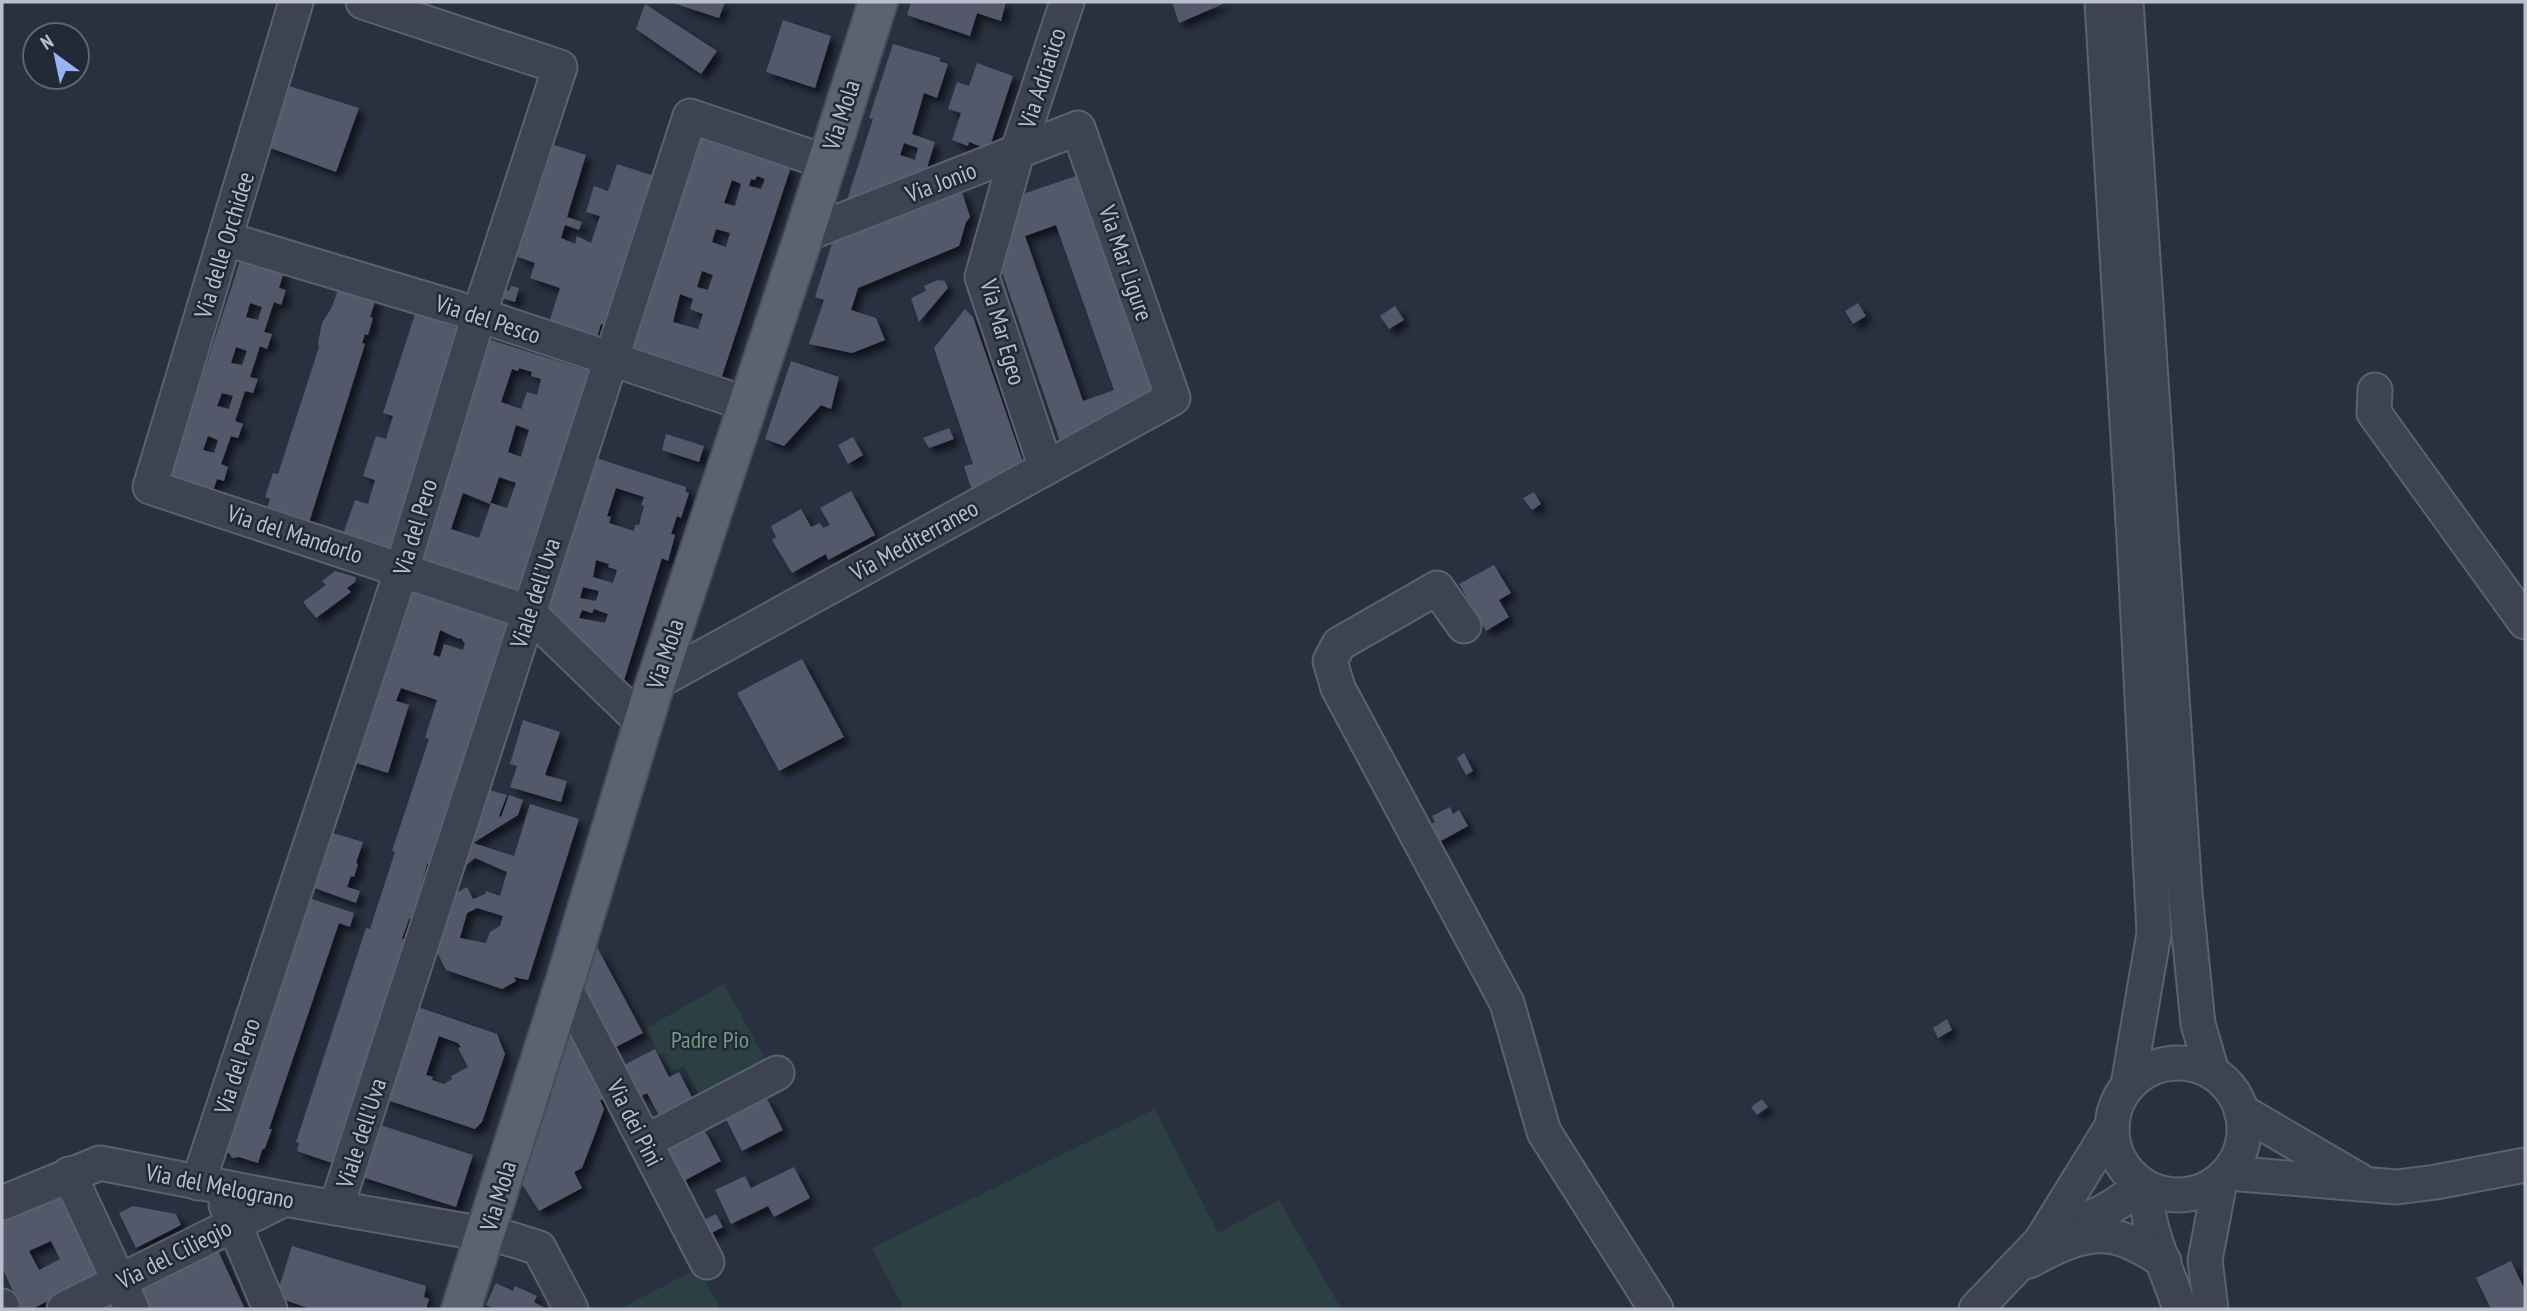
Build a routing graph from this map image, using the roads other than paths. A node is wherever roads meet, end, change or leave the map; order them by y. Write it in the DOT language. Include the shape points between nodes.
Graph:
graph roads {
  1 [pos="296,2"];
  2 [pos="363,2"];
  3 [pos="878,2"];
  4 [pos="1067,2"];
  5 [pos="2102,2"];
  6 [pos="2126,2"];
  7 [pos="1079,128"];
  8 [pos="1017,153"];
  9 [pos="827,162"];
  10 [pos="804,235"];
  11 [pos="226,239"];
  12 [pos="479,315"];
  13 [pos="612,359"];
  14 [pos="2375,390"];
  15 [pos="1173,398"];
  16 [pos="747,404"];
  17 [pos="1046,468"];
  18 [pos="150,487"];
  19 [pos="402,569"];
  20 [pos="528,612"];
  21 [pos="2525,622"];
  22 [pos="1464,626"];
  23 [pos="655,683"];
  24 [pos="643,723"];
  25 [pos="564,985"];
  26 [pos="2212,1072"];
  27 [pos="777,1073"];
  28 [pos="2129,1085"];
  29 [pos="2241,1111"];
  30 [pos="2112,1126"];
  31 [pos="645,1142"];
  32 [pos="2525,1165"];
  33 [pos="69,1174"];
  34 [pos="2224,1177"];
  35 [pos="208,1185"];
  36 [pos="2367,1185"];
  37 [pos="2143,1187"];
  38 [pos="285,1199"];
  39 [pos="2,1203"];
  40 [pos="337,1208"];
  41 [pos="234,1224"];
  42 [pos="486,1236"];
  43 [pos="2041,1241"];
  44 [pos="2164,1261"];
  45 [pos="707,1262"];
  46 [pos="2015,1268"];
  47 [pos="126,1296"];
  48 [pos="64,1309"];
  49 [pos="270,1309"];
  50 [pos="461,1309"];
  51 [pos="571,1309"];
  52 [pos="1656,1309"];
  53 [pos="1976,1309"];
  54 [pos="2180,1309"];
  55 [pos="2211,1309"];
  1 -- 11 [label="street, Via delle Orchidee"];
  2 -- 12 [label="street, Via del Pero" via="560,67"];
  3 -- 9 [label="main road, Via Mola"];
  4 -- 8 [label="street, Via Adriatico"];
  5 -- 28 [label="street" via="2154,933"];
  6 -- 26 [label="street" via="2185,892 2198,1024"];
  7 -- 8 [label="street, Via Jonio"];
  7 -- 15 [label="street, Via Mar Ligure"];
  8 -- 10 [label="street, Via Jonio"];
  8 -- 17 [label="street, Via Mar Egeo" via="982,277"];
  9 -- 10 [label="main road, Via Mola"];
  9 -- 13 [label="street, Viale dell'Uva" via="690,116"];
  10 -- 16 [label="main road, Via Mola"];
  11 -- 12 [label="street, Via del Pesco"];
  11 -- 18 [label="street, Via delle Orchidee"];
  12 -- 13 [label="street, Via del Pesco"];
  12 -- 19 [label="street, Via del Pero"];
  13 -- 16 [label="street, Via del Pesco"];
  13 -- 20 [label="street, Viale dell'Uva"];
  14 -- 21 [label="street" via="2374,413"];
  15 -- 17 [label="street, Via Mediterraneo"];
  16 -- 23 [label="main road, Via Mola"];
  17 -- 23 [label="street, Via Mediterraneo"];
  18 -- 19 [label="street, Via del Mandorlo"];
  19 -- 20 [label="street, Via del Mandorlo"];
  19 -- 35 [label="street, Via del Pero"];
  20 -- 24 [label="street, Via del Mandorlo"];
  20 -- 40 [label="street, Viale dell'Uva"];
  22 -- 52 [label="street" via="1437,588 1339,644 1330,661 1338,688 1507,1003 1544,1132"];
  23 -- 24 [label="main road, Via Mola"];
  24 -- 25 [label="main road, Via Mola"];
  25 -- 31 [label="street, Via dei Pini"];
  25 -- 42 [label="main road, Via Mola"];
  26 -- 28 [label="street" via="2182,1063 2166,1064 2150,1069"];
  26 -- 29 [label="street" via="2235,1095"];
  27 -- 31 [label="street"];
  28 -- 30 [label="street" via="2117,1102"];
  29 -- 34 [label="street" via="2243,1141"];
  29 -- 36 [label="street"];
  30 -- 37 [label="street" via="2121,1164"];
  30 -- 43 [label="street"];
  31 -- 45 [label="street, Via dei Pini"];
  32 -- 36 [label="street" via="2436,1182"];
  33 -- 35 [label="street, Via del Melograno" via="100,1163"];
  33 -- 39 [label="street, Via del Melograno"];
  33 -- 47 [label="street"];
  34 -- 36 [label="street"];
  34 -- 37 [label="street" via="2188,1193"];
  34 -- 55 [label="street" via="2205,1259"];
  35 -- 38 [label="street, Via del Melograno"];
  35 -- 41 [label="street"];
  37 -- 43 [label="street"];
  37 -- 44 [label="street"];
  38 -- 40 [label="street, Via del Melograno"];
  38 -- 41 [label="street, Via del Ciliegio"];
  40 -- 42 [label="street, Via del Melograno"];
  41 -- 47 [label="street, Via del Ciliegio"];
  41 -- 49 [label="street"];
  42 -- 50 [label="main road, Via Mola"];
  42 -- 51 [label="street, Via del Melograno" via="539,1248"];
  43 -- 46 [label="street"];
  44 -- 46 [label="street" via="2114,1237 2086,1238 2061,1244"];
  44 -- 54 [label="street"];
  46 -- 53 [label="street"];
  47 -- 48 [label="street, Via del Ciliegio"];
}
